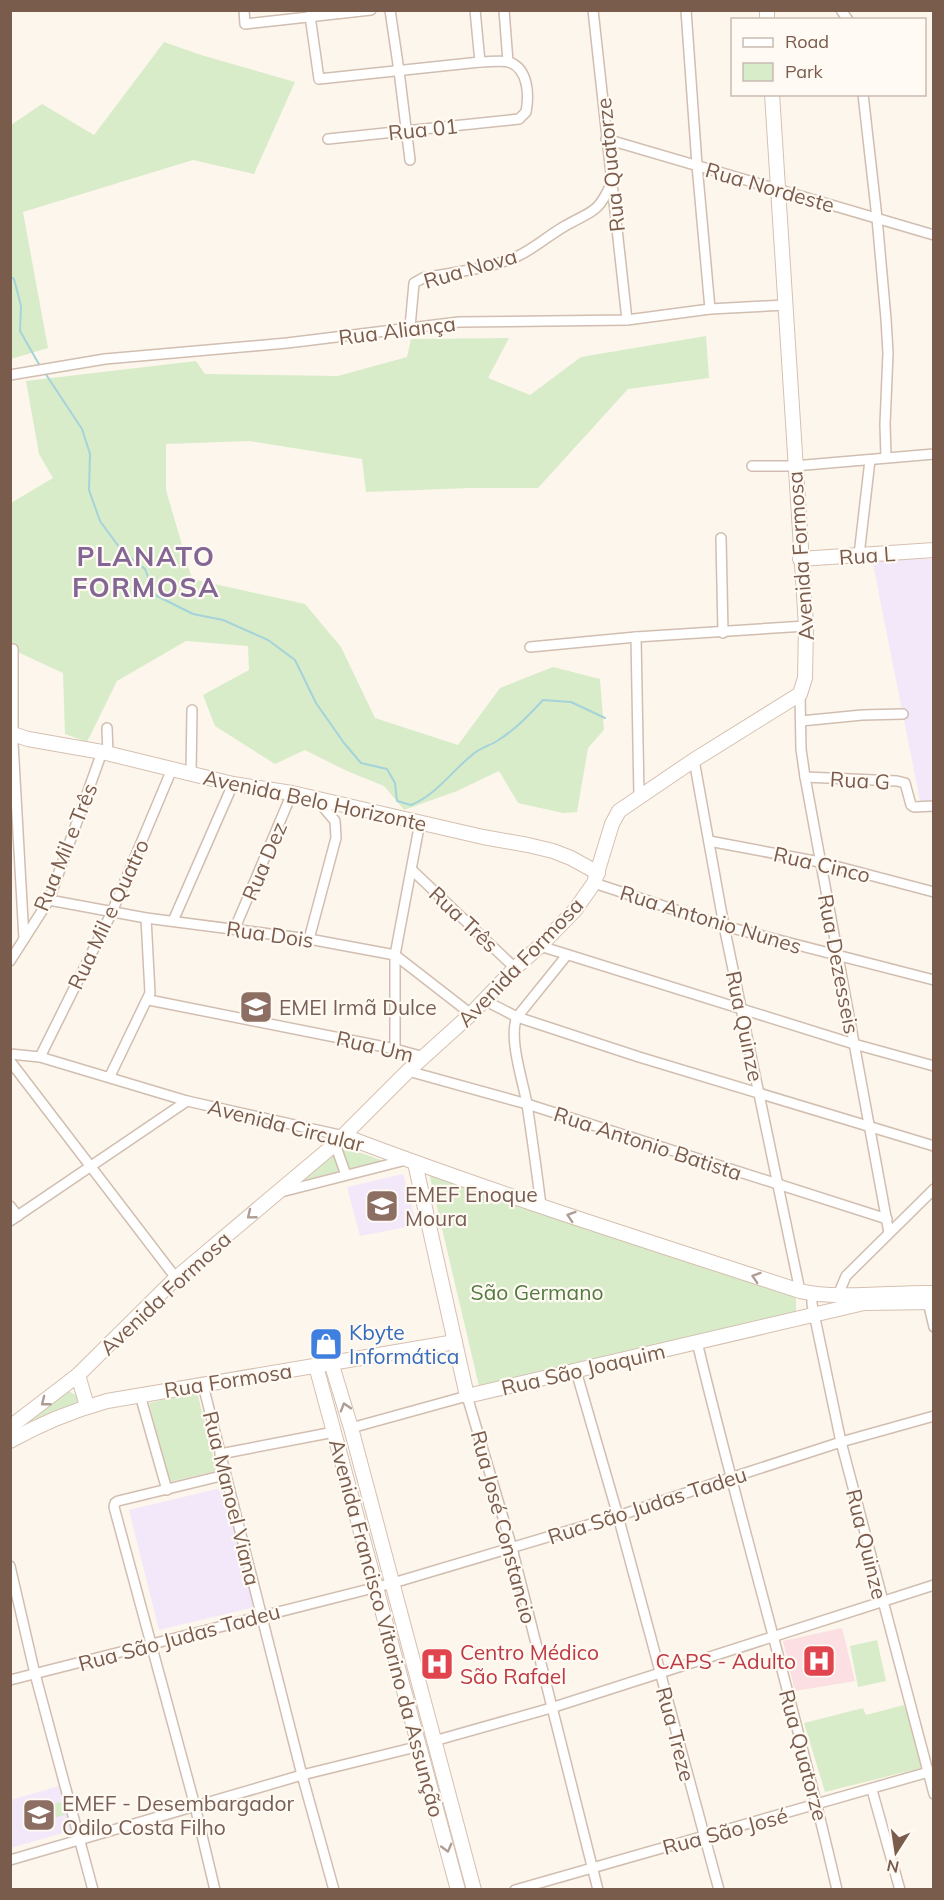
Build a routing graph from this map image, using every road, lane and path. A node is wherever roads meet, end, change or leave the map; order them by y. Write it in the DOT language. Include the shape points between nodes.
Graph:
graph roads {
  1 [pos="244,10"];
  2 [pos="371,10"];
  3 [pos="390,10"];
  4 [pos="475,10"];
  5 [pos="504,10"];
  6 [pos="593,10"];
  7 [pos="686,10"];
  8 [pos="343,12"];
  9 [pos="283,15"];
  10 [pos="310,16"];
  11 [pos="508,62"];
  12 [pos="480,63"];
  13 [pos="399,71"];
  14 [pos="772,96"];
  15 [pos="863,96"];
  16 [pos="406,131"];
  17 [pos="328,139"];
  18 [pos="606,139"];
  19 [pos="410,159"];
  20 [pos="697,165"];
  21 [pos="612,181"];
  22 [pos="779,189"];
  23 [pos="877,218"];
  24 [pos="933,235"];
  25 [pos="785,305"];
  26 [pos="710,309"];
  27 [pos="627,320"];
  28 [pos="410,327"];
  29 [pos="10,375"];
  30 [pos="933,454"];
  31 [pos="886,457"];
  32 [pos="870,460"];
  33 [pos="752,466"];
  34 [pos="794,466"];
  35 [pos="721,538"];
  36 [pos="933,550"];
  37 [pos="859,555"];
  38 [pos="800,559"];
  39 [pos="806,626"];
  40 [pos="723,633"];
  41 [pos="636,637"];
  42 [pos="530,647"];
  43 [pos="13,649"];
  44 [pos="800,694"];
  45 [pos="192,710"];
  46 [pos="903,714"];
  47 [pos="801,722"];
  48 [pos="107,728"];
  49 [pos="12,738"];
  50 [pos="105,753"];
  51 [pos="694,760"];
  52 [pos="171,769"];
  53 [pos="191,774"];
  54 [pos="805,777"];
  55 [pos="233,784"];
  56 [pos="292,793"];
  57 [pos="639,796"];
  58 [pos="318,801"];
  59 [pos="933,806"];
  60 [pos="420,822"];
  61 [pos="709,841"];
  62 [pos="820,861"];
  63 [pos="412,870"];
  64 [pos="596,878"];
  65 [pos="933,892"];
  66 [pos="49,900"];
  67 [pos="112,912"];
  68 [pos="146,918"];
  69 [pos="173,921"];
  70 [pos="724,926"];
  71 [pos="235,928"];
  72 [pos="24,939"];
  73 [pos="309,939"];
  74 [pos="540,946"];
  75 [pos="395,955"];
  76 [pos="567,955"];
  77 [pos="837,955"];
  78 [pos="10,961"];
  79 [pos="515,968"];
  80 [pos="933,980"];
  81 [pos="149,1000"];
  82 [pos="484,1000"];
  83 [pos="740,1007"];
  84 [pos="471,1014"];
  85 [pos="517,1017"];
  86 [pos="854,1044"];
  87 [pos="395,1049"];
  88 [pos="10,1054"];
  89 [pos="40,1057"];
  90 [pos="424,1058"];
  91 [pos="10,1061"];
  92 [pos="933,1066"];
  93 [pos="408,1071"];
  94 [pos="110,1076"];
  95 [pos="760,1094"];
  96 [pos="187,1101"];
  97 [pos="527,1104"];
  98 [pos="870,1128"];
  99 [pos="339,1140"];
  100 [pos="933,1146"];
  101 [pos="410,1161"];
  102 [pos="91,1166"];
  103 [pos="346,1175"];
  104 [pos="779,1184"];
  105 [pos="933,1189"];
  106 [pos="279,1192"];
  107 [pos="10,1206"];
  108 [pos="541,1206"];
  109 [pos="14,1219"];
  110 [pos="887,1219"];
  111 [pos="889,1233"];
  112 [pos="176,1278"];
  113 [pos="806,1292"];
  114 [pos="838,1295"];
  115 [pos="932,1299"];
  116 [pos="815,1313"];
  117 [pos="933,1327"];
  118 [pos="455,1342"];
  119 [pos="697,1342"];
  120 [pos="331,1362"];
  121 [pos="316,1366"];
  122 [pos="576,1371"];
  123 [pos="78,1375"];
  124 [pos="203,1385"];
  125 [pos="140,1395"];
  126 [pos="467,1396"];
  127 [pos="107,1401"];
  128 [pos="87,1407"];
  129 [pos="933,1416"];
  130 [pos="17,1428"];
  131 [pos="351,1428"];
  132 [pos="334,1431"];
  133 [pos="10,1441"];
  134 [pos="841,1442"];
  135 [pos="220,1454"];
  136 [pos="225,1475"];
  137 [pos="730,1478"];
  138 [pos="167,1490"];
  139 [pos="618,1516"];
  140 [pos="512,1548"];
  141 [pos="10,1566"];
  142 [pos="393,1583"];
  143 [pos="933,1585"];
  144 [pos="377,1587"];
  145 [pos="882,1601"];
  146 [pos="262,1615"];
  147 [pos="772,1636"];
  148 [pos="152,1644"];
  149 [pos="659,1672"];
  150 [pos="35,1674"];
  151 [pos="10,1680"];
  152 [pos="551,1708"];
  153 [pos="434,1741"];
  154 [pos="420,1746"];
  155 [pos="931,1772"];
  156 [pos="302,1775"];
  157 [pos="872,1790"];
  158 [pos="933,1794"];
  159 [pos="818,1805"];
  160 [pos="195,1806"];
  161 [pos="455,1822"];
  162 [pos="441,1824"];
  163 [pos="704,1837"];
  164 [pos="80,1839"];
  165 [pos="10,1860"];
  166 [pos="592,1867"];
  167 [pos="93,1890"];
  168 [pos="215,1890"];
  169 [pos="334,1890"];
  170 [pos="458,1890"];
  171 [pos="474,1890"];
  172 [pos="515,1890"];
  173 [pos="598,1890"];
  174 [pos="719,1890"];
  175 [pos="837,1890"];
  176 [pos="900,1890"];
  1 -- 9 [label="street" via="245,24"];
  2 -- 8 [label="street"];
  3 -- 13 [label="street"];
  4 -- 12 [label="street"];
  5 -- 11 [label="street"];
  6 -- 18 [label="street, Rua Quatorze"];
  7 -- 20 [label="street"];
  8 -- 10 [label="street"];
  9 -- 10 [label="street"];
  10 -- 13 [label="street" via="320,79"];
  11 -- 12 [label="street"];
  11 -- 16 [label="street, Rua 01" via="520,69 528,89 525,112 519,119"];
  12 -- 13 [label="street"];
  13 -- 16 [label="street"];
  14 -- 22 [label="main road"];
  15 -- 23 [label="street"];
  16 -- 17 [label="street, Rua 01"];
  16 -- 19 [label="street"];
  18 -- 20 [label="street, Rua Nordeste"];
  18 -- 21 [label="street, Rua Quatorze"];
  20 -- 22 [label="street, Rua Nordeste"];
  20 -- 26 [label="street"];
  21 -- 27 [label="street, Rua Quatorze"];
  21 -- 28 [label="street, Rua Nova" via="589,215 519,255 414,283"];
  22 -- 23 [label="street, Rua Nordeste"];
  22 -- 25 [label="main road, Avenida Formosa"];
  23 -- 24 [label="street, Rua Nordeste"];
  23 -- 31 [label="street" via="888,353"];
  25 -- 26 [label="street, Rua Aliança"];
  25 -- 34 [label="main road, Avenida Formosa"];
  26 -- 27 [label="street, Rua Aliança"];
  27 -- 28 [label="street, Rua Aliança" via="459,322"];
  28 -- 29 [label="street, Rua Aliança" via="287,343 105,359"];
  30 -- 31 [label="street"];
  31 -- 32 [label="street"];
  32 -- 34 [label="street"];
  32 -- 37 [label="street"];
  33 -- 34 [label="street"];
  34 -- 38 [label="main road, Avenida Formosa"];
  35 -- 40 [label="street"];
  36 -- 37 [label="main road, Rua L"];
  37 -- 38 [label="main road, Rua L"];
  38 -- 39 [label="main road, Avenida Formosa"];
  39 -- 40 [label="street"];
  39 -- 44 [label="main road, Avenida Formosa" via="805,678"];
  40 -- 41 [label="street"];
  41 -- 42 [label="street"];
  41 -- 57 [label="street"];
  43 -- 49 [label="street, Rua Mil e Três"];
  44 -- 47 [label="street, Rua Dezesseis"];
  44 -- 51 [label="main road, Avenida Formosa"];
  45 -- 53 [label="street"];
  46 -- 47 [label="street"];
  47 -- 54 [label="street, Rua Dezesseis"];
  48 -- 50 [label="street, Rua Mil e Três"];
  49 -- 50 [label="main road, Avenida Belo Horizonte"];
  49 -- 72 [label="street, Rua Mil e Três"];
  50 -- 52 [label="main road, Avenida Belo Horizonte"];
  50 -- 66 [label="street, Rua Mil e Três"];
  51 -- 57 [label="main road, Avenida Formosa"];
  51 -- 61 [label="street, Rua Quinze"];
  52 -- 53 [label="main road, Avenida Belo Horizonte"];
  52 -- 67 [label="street, Rua Mil e Quatro"];
  53 -- 55 [label="main road, Avenida Belo Horizonte"];
  54 -- 59 [label="street, Rua G" via="897,781 905,783 910,805"];
  54 -- 62 [label="street, Rua Dezesseis"];
  55 -- 56 [label="main road, Avenida Belo Horizonte"];
  55 -- 69 [label="street"];
  56 -- 58 [label="main road, Avenida Belo Horizonte"];
  56 -- 71 [label="street, Rua Dez"];
  57 -- 64 [label="main road, Avenida Formosa" via="615,817"];
  58 -- 60 [label="main road, Avenida Belo Horizonte"];
  58 -- 73 [label="street" via="335,821 336,838"];
  60 -- 63 [label="street"];
  60 -- 64 [label="main road, Avenida Belo Horizonte" via="553,851 572,858"];
  61 -- 62 [label="street, Rua Cinco"];
  61 -- 70 [label="street, Rua Quinze"];
  62 -- 65 [label="street, Rua Cinco"];
  62 -- 77 [label="street, Rua Dezesseis"];
  63 -- 75 [label="street"];
  63 -- 79 [label="street, Rua Três"];
  64 -- 70 [label="street, Rua Antonio Nunes"];
  64 -- 74 [label="main road, Avenida Formosa" via="575,910"];
  66 -- 67 [label="street, Rua Dois"];
  66 -- 72 [label="street, Rua Mil e Três"];
  67 -- 68 [label="street, Rua Dois"];
  67 -- 89 [label="street, Rua Mil e Quatro"];
  68 -- 69 [label="street, Rua Dois"];
  68 -- 81 [label="street"];
  69 -- 71 [label="street, Rua Dois"];
  70 -- 77 [label="street, Rua Antonio Nunes"];
  70 -- 83 [label="street, Rua Quinze"];
  71 -- 73 [label="street, Rua Dois"];
  72 -- 78 [label="street, Rua Mil e Três"];
  73 -- 75 [label="street, Rua Dois"];
  74 -- 76 [label="street"];
  74 -- 79 [label="main road, Avenida Formosa"];
  75 -- 84 [label="street, Rua Dois"];
  75 -- 87 [label="street"];
  76 -- 83 [label="street"];
  76 -- 85 [label="street"];
  77 -- 80 [label="street, Rua Antonio Nunes"];
  77 -- 86 [label="street, Rua Dezesseis"];
  79 -- 82 [label="main road, Avenida Formosa"];
  81 -- 87 [label="street, Rua Um"];
  81 -- 94 [label="street"];
  82 -- 84 [label="main road, Avenida Formosa"];
  82 -- 85 [label="street"];
  83 -- 86 [label="street"];
  83 -- 95 [label="street, Rua Quinze"];
  84 -- 90 [label="main road, Avenida Formosa"];
  85 -- 95 [label="street"];
  85 -- 97 [label="street" via="515,1038"];
  86 -- 92 [label="street"];
  86 -- 98 [label="street, Rua Dezesseis"];
  87 -- 90 [label="street, Rua Um"];
  88 -- 89 [label="street, Avenida Circular"];
  89 -- 94 [label="street, Avenida Circular"];
  90 -- 93 [label="main road, Avenida Formosa"];
  91 -- 102 [label="street"];
  93 -- 97 [label="street, Rua Antonio Batista"];
  93 -- 99 [label="main road, Avenida Formosa"];
  94 -- 96 [label="street, Avenida Circular"];
  95 -- 98 [label="street"];
  95 -- 104 [label="street, Rua Quinze"];
  96 -- 99 [label="street, Avenida Circular"];
  96 -- 102 [label="street"];
  97 -- 104 [label="street, Rua Antonio Batista"];
  97 -- 108 [label="street"];
  98 -- 100 [label="street"];
  98 -- 110 [label="street, Rua Dezesseis"];
  99 -- 101 [label="main road, Avenida Circular"];
  99 -- 103 [label="street"];
  99 -- 106 [label="main road, Avenida Formosa"];
  101 -- 103 [label="street"];
  101 -- 108 [label="main road, Avenida Circular"];
  101 -- 118 [label="main road, Rua José Constancio"];
  102 -- 109 [label="street"];
  102 -- 112 [label="street"];
  103 -- 106 [label="street"];
  104 -- 110 [label="street, Rua Antonio Batista"];
  104 -- 113 [label="street, Rua Quinze"];
  105 -- 111 [label="street"];
  106 -- 112 [label="main road, Avenida Formosa, one-way"];
  107 -- 109 [label="street"];
  113 -- 108 [label="main road, Avenida Circular, one-way"];
  110 -- 111 [label="street, Rua Dezesseis"];
  111 -- 114 [label="street" via="846,1276"];
  112 -- 123 [label="main road, Avenida Formosa"];
  113 -- 114 [label="main road, Avenida Circular"];
  113 -- 116 [label="street"];
  114 -- 115 [label="main road, Avenida Circular"];
  115 -- 116 [label="main road, Rua São Joaquim" via="864,1303"];
  115 -- 117 [label="street"];
  116 -- 119 [label="main road, Rua São Joaquim"];
  116 -- 134 [label="street, Rua Quinze"];
  118 -- 120 [label="main road, Rua Formosa"];
  118 -- 126 [label="main road, Rua José Constancio"];
  119 -- 122 [label="main road, Rua São Joaquim"];
  119 -- 137 [label="street, Rua Quatorze"];
  120 -- 121 [label="main road, Rua Formosa"];
  131 -- 120 [label="main road, Avenida Francisco Vitorino da Assunção, one-way"];
  121 -- 124 [label="main road, Rua Formosa"];
  121 -- 132 [label="main road, Avenida Francisco Vitorino da Assunção"];
  122 -- 126 [label="main road, Rua São Joaquim"];
  122 -- 139 [label="street, Rua Treze"];
  123 -- 128 [label="main road"];
  123 -- 130 [label="main road, Avenida Formosa, one-way"];
  124 -- 125 [label="main road, Rua Formosa"];
  124 -- 135 [label="street, Rua Manoel Viana"];
  125 -- 127 [label="main road, Rua Formosa"];
  125 -- 138 [label="street"];
  126 -- 131 [label="street, Rua São Joaquim"];
  126 -- 140 [label="street, Rua José Constancio"];
  127 -- 128 [label="main road, Avenida Formosa"];
  128 -- 130 [label="main road, Avenida Formosa"];
  129 -- 134 [label="street, Rua São Judas Tadeu"];
  130 -- 133 [label="main road, Avenida Formosa"];
  131 -- 142 [label="main road, Avenida Francisco Vitorino da Assunção"];
  132 -- 135 [label="street"];
  132 -- 144 [label="main road, Avenida Francisco Vitorino da Assunção"];
  134 -- 137 [label="street, Rua São Judas Tadeu"];
  134 -- 145 [label="street, Rua Quinze"];
  135 -- 136 [label="street, Rua Manoel Viana"];
  136 -- 138 [label="street"];
  136 -- 146 [label="street, Rua Manoel Viana"];
  137 -- 139 [label="street, Rua São Judas Tadeu"];
  137 -- 147 [label="street, Rua Quatorze"];
  138 -- 148 [label="street" via="114,1504"];
  139 -- 140 [label="street, Rua São Judas Tadeu"];
  139 -- 149 [label="street, Rua Treze"];
  140 -- 142 [label="street, Rua São Judas Tadeu"];
  140 -- 152 [label="street, Rua José Constancio"];
  141 -- 150 [label="street"];
  142 -- 144 [label="street, Rua São Judas Tadeu"];
  142 -- 153 [label="main road, Avenida Francisco Vitorino da Assunção"];
  143 -- 145 [label="street"];
  144 -- 146 [label="street, Rua São Judas Tadeu"];
  144 -- 154 [label="main road, Avenida Francisco Vitorino da Assunção"];
  145 -- 147 [label="street"];
  145 -- 155 [label="street, Rua Quinze"];
  146 -- 148 [label="street, Rua São Judas Tadeu"];
  146 -- 156 [label="street, Rua Manoel Viana"];
  147 -- 149 [label="street"];
  147 -- 159 [label="street, Rua Quatorze"];
  148 -- 150 [label="street, Rua São Judas Tadeu"];
  148 -- 160 [label="street"];
  149 -- 152 [label="street"];
  149 -- 163 [label="street, Rua Treze"];
  150 -- 151 [label="street, Rua São Judas Tadeu"];
  150 -- 164 [label="street"];
  152 -- 153 [label="street"];
  152 -- 166 [label="street, Rua José Constancio"];
  153 -- 161 [label="main road, Avenida Francisco Vitorino da Assunção"];
  154 -- 156 [label="street"];
  154 -- 162 [label="main road, Avenida Francisco Vitorino da Assunção"];
  155 -- 157 [label="street, Rua São José"];
  155 -- 158 [label="street, Rua Quinze"];
  156 -- 160 [label="street"];
  156 -- 169 [label="street, Rua Manoel Viana"];
  157 -- 159 [label="street, Rua São José"];
  157 -- 176 [label="street"];
  159 -- 163 [label="street, Rua São José"];
  159 -- 175 [label="street, Rua Quatorze"];
  160 -- 164 [label="street"];
  160 -- 168 [label="street"];
  161 -- 162 [label="main road"];
  161 -- 171 [label="main road, Avenida Francisco Vitorino da Assunção"];
  162 -- 170 [label="main road, Avenida Francisco Vitorino da Assunção, one-way"];
  163 -- 166 [label="street, Rua São José"];
  163 -- 174 [label="street, Rua Treze"];
  164 -- 165 [label="street"];
  164 -- 167 [label="street"];
  166 -- 172 [label="street, Rua São José"];
  166 -- 173 [label="street, Rua José Constancio"];
}
